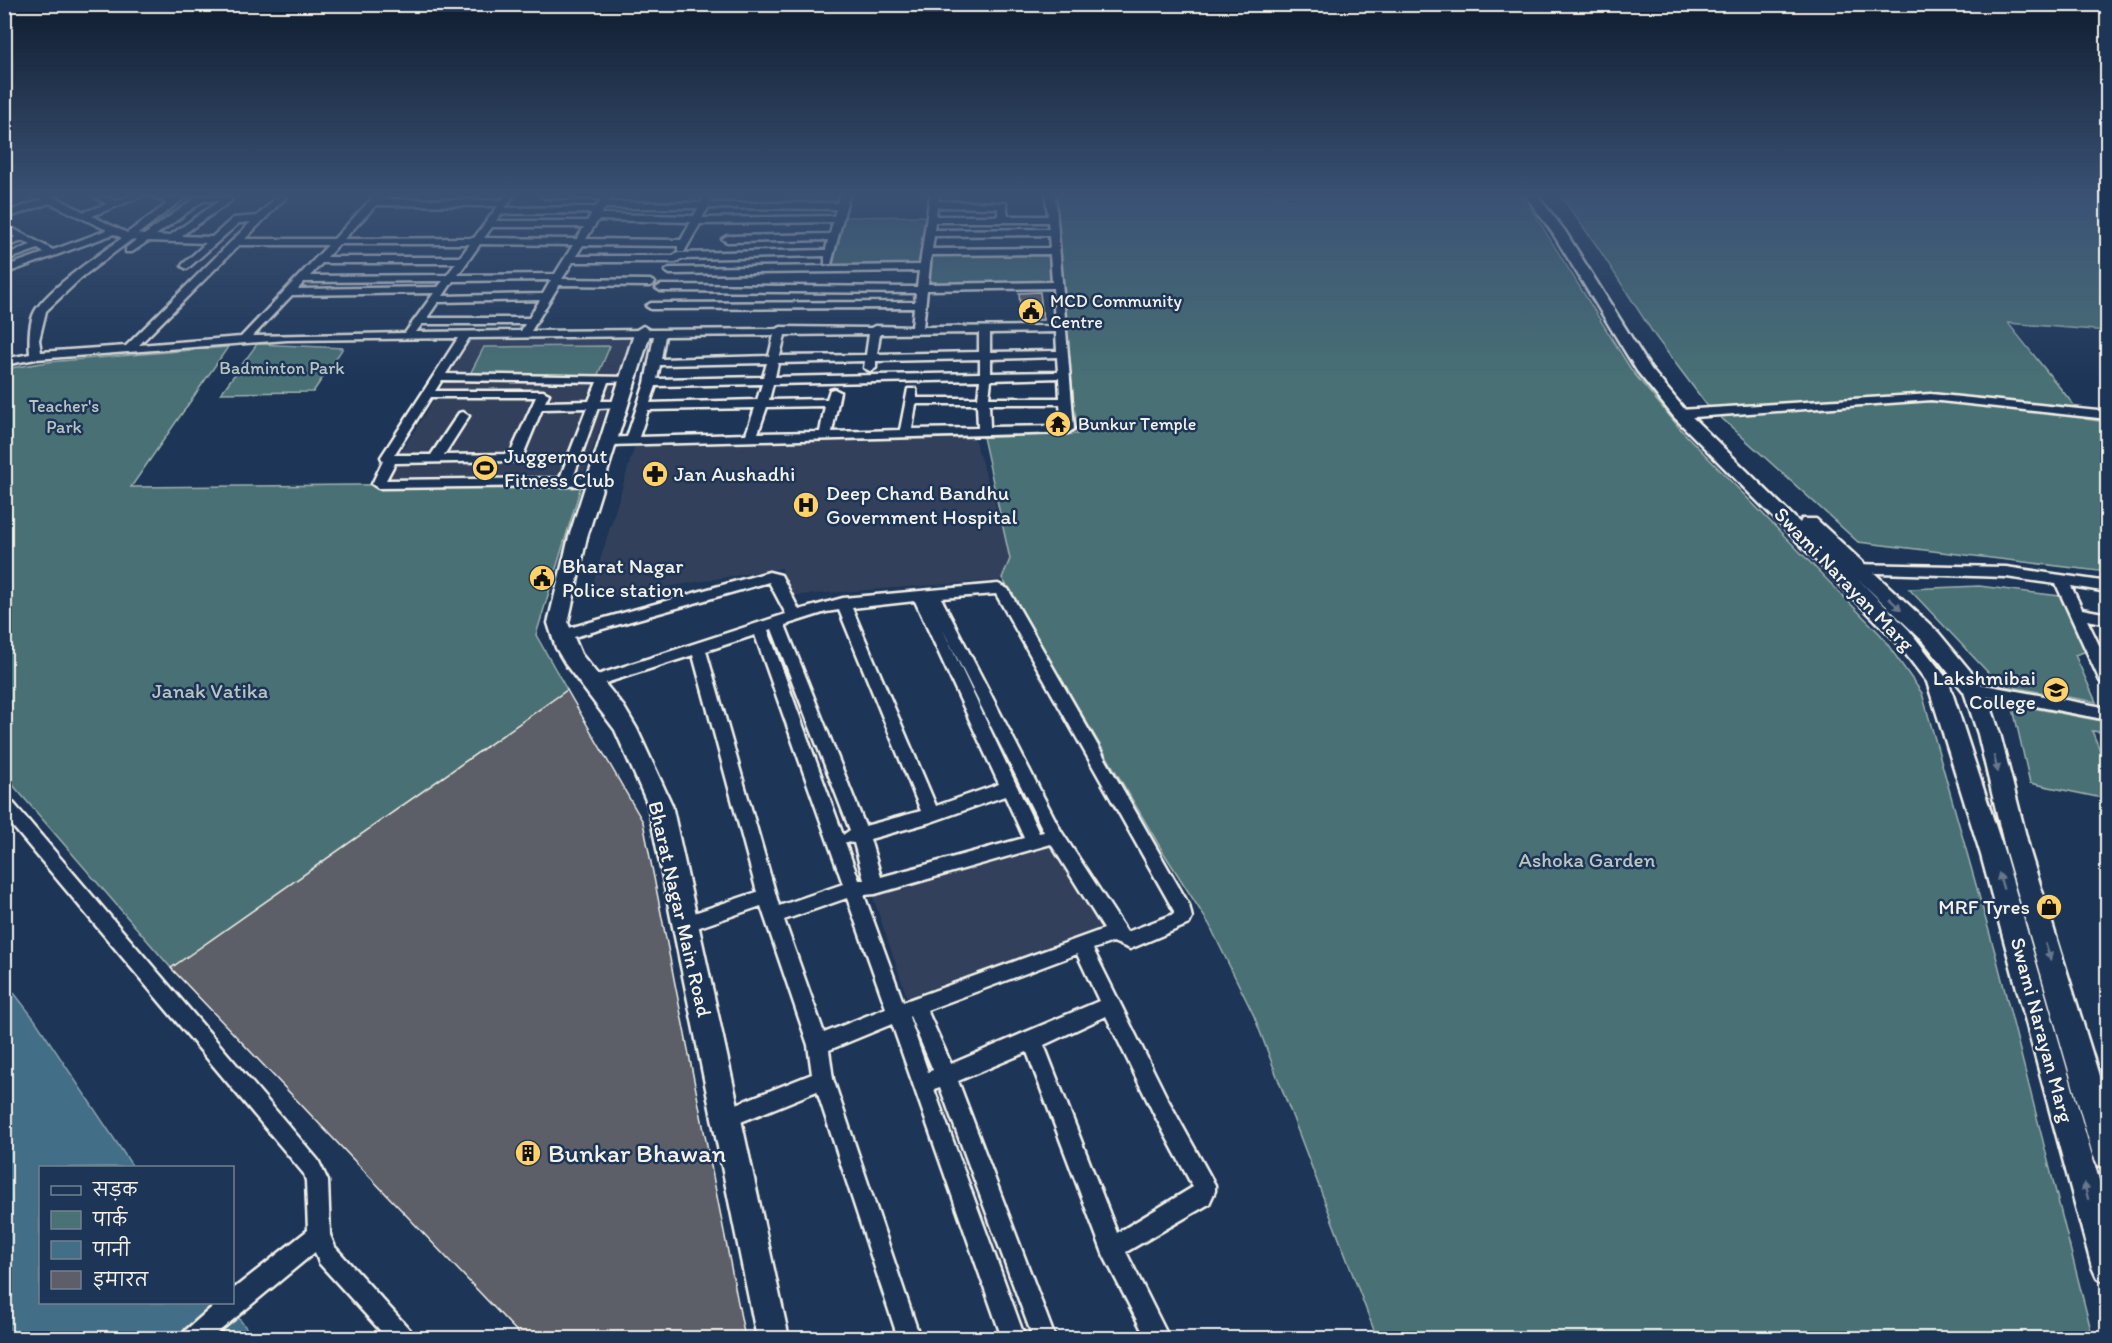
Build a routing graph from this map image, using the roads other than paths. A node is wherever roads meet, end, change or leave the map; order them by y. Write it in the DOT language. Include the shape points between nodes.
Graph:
graph roads {
  1 [pos="677,257"];
  2 [pos="40,258"];
  3 [pos="97,258"];
  4 [pos="100,258"];
  5 [pos="197,258"];
  6 [pos="221,258"];
  7 [pos="321,258"];
  8 [pos="641,258"];
  9 [pos="754,258"];
  10 [pos="830,258"];
  11 [pos="926,258"];
  12 [pos="1055,258"];
  13 [pos="1575,258"];
  14 [pos="1587,258"];
  15 [pos="569,259"];
  16 [pos="319,260"];
  17 [pos="463,260"];
  18 [pos="188,266"];
  19 [pos="925,268"];
  20 [pos="826,269"];
  21 [pos="4,271"];
  22 [pos="670,271"];
  23 [pos="748,272"];
  24 [pos="451,277"];
  25 [pos="301,279"];
  26 [pos="557,280"];
  27 [pos="650,283"];
  28 [pos="1057,285"];
  29 [pos="661,288"];
  30 [pos="743,288"];
  31 [pos="922,288"];
  32 [pos="822,289"];
  33 [pos="289,292"];
  34 [pos="438,295"];
  35 [pos="546,297"];
  36 [pos="920,305"];
  37 [pos="734,318"];
  38 [pos="815,318"];
  39 [pos="420,321"];
  40 [pos="533,321"];
  41 [pos="650,322"];
  42 [pos="917,328"];
  43 [pos="984,328"];
  44 [pos="875,329"];
  45 [pos="1061,329"];
  46 [pos="782,330"];
  47 [pos="525,333"];
  48 [pos="466,334"];
  49 [pos="409,335"];
  50 [pos="244,340"];
  51 [pos="129,349"];
  52 [pos="1062,354"];
  53 [pos="985,355"];
  54 [pos="36,356"];
  55 [pos="774,358"];
  56 [pos="870,358"];
  57 [pos="4,362"];
  58 [pos="654,362"];
  59 [pos="1064,375"];
  60 [pos="439,377"];
  61 [pos="986,377"];
  62 [pos="549,378"];
  63 [pos="914,379"];
  64 [pos="603,380"];
  65 [pos="868,380"];
  66 [pos="640,381"];
  67 [pos="768,381"];
  68 [pos="837,381"];
  69 [pos="428,394"];
  70 [pos="540,400"];
  71 [pos="1065,400"];
  72 [pos="911,401"];
  73 [pos="983,401"];
  74 [pos="832,402"];
  75 [pos="595,404"];
  76 [pos="620,404"];
  77 [pos="762,405"];
  78 [pos="644,407"];
  79 [pos="1688,414"];
  80 [pos="463,416"];
  81 [pos="2108,416"];
  82 [pos="984,430"];
  83 [pos="906,432"];
  84 [pos="825,435"];
  85 [pos="750,438"];
  86 [pos="620,441"];
  87 [pos="513,458"];
  88 [pos="435,459"];
  89 [pos="390,460"];
  90 [pos="565,482"];
  91 [pos="596,482"];
  92 [pos="501,483"];
  93 [pos="1836,569"];
  94 [pos="1859,570"];
  95 [pos="2062,581"];
  96 [pos="2108,587"];
  97 [pos="926,595"];
  98 [pos="843,603"];
  99 [pos="2077,614"];
  100 [pos="794,616"];
  101 [pos="2108,619"];
  102 [pos="768,624"];
  103 [pos="560,636"];
  104 [pos="698,647"];
  105 [pos="2108,681"];
  106 [pos="590,683"];
  107 [pos="1974,689"];
  108 [pos="2108,714"];
  109 [pos="1008,788"];
  110 [pos="4,804"];
  111 [pos="931,815"];
  112 [pos="860,834"];
  113 [pos="1055,836"];
  114 [pos="837,840"];
  115 [pos="1034,842"];
  116 [pos="875,886"];
  117 [pos="854,888"];
  118 [pos="767,896"];
  119 [pos="775,915"];
  120 [pos="685,924"];
  121 [pos="1116,933"];
  122 [pos="1082,944"];
  123 [pos="1110,1005"];
  124 [pos="906,1008"];
  125 [pos="1032,1040"];
  126 [pos="818,1044"];
  127 [pos="946,1076"];
  128 [pos="823,1079"];
  129 [pos="2056,1080"];
  130 [pos="923,1083"];
  131 [pos="2088,1088"];
  132 [pos="726,1118"];
  133 [pos="2108,1155"];
  134 [pos="319,1235"];
  135 [pos="1112,1248"];
  136 [pos="2108,1267"];
  137 [pos="234,1303"];
  138 [pos="233,1304"];
  139 [pos="194,1338"];
  140 [pos="402,1338"];
  141 [pos="773,1338"];
  142 [pos="909,1338"];
  143 [pos="1013,1338"];
  144 [pos="1044,1338"];
  145 [pos="1158,1338"];
  1 -- 22 [label="street"];
  2 -- 21 [label="street"];
  3 -- 4 [label="street"];
  4 -- 54 [label="street" via="41,310 34,340"];
  5 -- 18 [label="street"];
  6 -- 51 [label="street"];
  7 -- 16 [label="street"];
  8 -- 15 [label="street"];
  9 -- 23 [label="street"];
  10 -- 20 [label="street"];
  11 -- 19 [label="street"];
  12 -- 28 [label="street"];
  13 -- 79 [label="main road, Swami Narayan Marg" via="1645,371"];
  14 -- 79 [label="main road, Swami Narayan Marg"];
  15 -- 26 [label="street"];
  16 -- 17 [label="street"];
  16 -- 25 [label="street"];
  17 -- 24 [label="street"];
  19 -- 20 [label="street"];
  19 -- 31 [label="street"];
  20 -- 23 [label="street"];
  20 -- 32 [label="street"];
  22 -- 23 [label="street"];
  22 -- 29 [label="street"];
  23 -- 30 [label="street"];
  24 -- 25 [label="street"];
  24 -- 26 [label="street"];
  24 -- 34 [label="street"];
  25 -- 33 [label="street"];
  26 -- 27 [label="street"];
  26 -- 35 [label="street"];
  28 -- 31 [label="street"];
  28 -- 45 [label="street"];
  29 -- 30 [label="street"];
  29 -- 41 [label="street"];
  30 -- 32 [label="street"];
  30 -- 37 [label="street"];
  31 -- 32 [label="street"];
  31 -- 36 [label="street"];
  32 -- 38 [label="street"];
  33 -- 34 [label="street"];
  33 -- 50 [label="street"];
  34 -- 35 [label="street"];
  34 -- 39 [label="street"];
  35 -- 40 [label="street"];
  36 -- 38 [label="street"];
  36 -- 42 [label="street"];
  37 -- 38 [label="street"];
  37 -- 41 [label="street"];
  37 -- 41 [label="street"];
  37 -- 46 [label="street"];
  38 -- 44 [label="street"];
  38 -- 46 [label="street"];
  39 -- 40 [label="street"];
  39 -- 49 [label="street"];
  40 -- 47 [label="street"];
  41 -- 47 [label="street"];
  41 -- 58 [label="street"];
  41 -- 66 [label="main road"];
  42 -- 43 [label="street"];
  42 -- 44 [label="street"];
  43 -- 45 [label="street"];
  43 -- 53 [label="street"];
  44 -- 56 [label="street"];
  45 -- 52 [label="street"];
  46 -- 55 [label="street"];
  47 -- 48 [label="street"];
  48 -- 49 [label="street"];
  48 -- 60 [label="street"];
  49 -- 50 [label="street"];
  50 -- 51 [label="street"];
  51 -- 54 [label="street"];
  52 -- 53 [label="street"];
  52 -- 59 [label="street"];
  53 -- 56 [label="street"];
  53 -- 61 [label="street"];
  54 -- 57 [label="street"];
  55 -- 56 [label="street"];
  55 -- 58 [label="street"];
  55 -- 67 [label="street"];
  56 -- 65 [label="street"];
  58 -- 66 [label="street"];
  59 -- 61 [label="street"];
  59 -- 71 [label="street"];
  60 -- 62 [label="street"];
  60 -- 69 [label="street"];
  61 -- 63 [label="street"];
  61 -- 73 [label="street"];
  62 -- 64 [label="street"];
  62 -- 70 [label="street"];
  63 -- 65 [label="street"];
  63 -- 72 [label="street"];
  64 -- 66 [label="street"];
  64 -- 75 [label="street"];
  65 -- 68 [label="street"];
  66 -- 67 [label="street"];
  66 -- 76 [label="main road"];
  66 -- 78 [label="street"];
  67 -- 68 [label="street"];
  67 -- 77 [label="street"];
  68 -- 74 [label="street"];
  69 -- 70 [label="street"];
  69 -- 89 [label="street" via="387,457"];
  70 -- 75 [label="street"];
  70 -- 87 [label="street"];
  71 -- 73 [label="street"];
  71 -- 82 [label="street" via="1068,429"];
  72 -- 73 [label="street"];
  72 -- 83 [label="street"];
  73 -- 82 [label="street"];
  74 -- 77 [label="street"];
  74 -- 84 [label="street"];
  75 -- 76 [label="street"];
  75 -- 90 [label="street"];
  76 -- 86 [label="main road"];
  77 -- 78 [label="street"];
  77 -- 85 [label="street"];
  78 -- 86 [label="street"];
  79 -- 81 [label="street" via="1931,397"];
  79 -- 93 [label="main road, Swami Narayan Marg"];
  79 -- 94 [label="main road, Swami Narayan Marg"];
  80 -- 88 [label="street"];
  82 -- 83 [label="street"];
  83 -- 84 [label="street"];
  84 -- 85 [label="street"];
  85 -- 86 [label="street"];
  86 -- 91 [label="main road"];
  87 -- 88 [label="street"];
  87 -- 92 [label="street"];
  88 -- 89 [label="street"];
  89 -- 92 [label="street" via="378,484"];
  90 -- 91 [label="street"];
  90 -- 92 [label="street"];
  91 -- 103 [label="main road" via="575,549 558,623"];
  93 -- 94 [label="street"];
  129 -- 93 [label="main road, Swami Narayan Marg, one-way" via="1993,855 1937,680 1902,635"];
  94 -- 95 [label="street" via="2006,572"];
  94 -- 107 [label="main road, Swami Narayan Marg, one-way" via="1930,637"];
  95 -- 96 [label="street"];
  95 -- 99 [label="street"];
  97 -- 98 [label="street"];
  97 -- 109 [label="street"];
  97 -- 113 [label="street"];
  97 -- 121 [label="street" via="993,589 1003,592 1185,914 1130,941"];
  98 -- 100 [label="street"];
  98 -- 111 [label="street"];
  99 -- 101 [label="street"];
  99 -- 105 [label="street"];
  100 -- 102 [label="street"];
  100 -- 103 [label="street" via="776,578 769,577"];
  102 -- 104 [label="street"];
  102 -- 112 [label="street"];
  102 -- 114 [label="street"];
  103 -- 106 [label="main road, Bharat Nagar Main Road"];
  104 -- 106 [label="street"];
  104 -- 118 [label="street"];
  106 -- 120 [label="main road, Bharat Nagar Main Road" via="615,712 638,752 660,806"];
  107 -- 108 [label="street"];
  107 -- 131 [label="main road, Swami Narayan Marg, one-way"];
  109 -- 111 [label="street"];
  109 -- 115 [label="street"];
  110 -- 134 [label="street" via="311,1167 317,1181"];
  111 -- 112 [label="street"];
  112 -- 114 [label="street"];
  112 -- 116 [label="street"];
  113 -- 115 [label="street"];
  113 -- 121 [label="street"];
  114 -- 117 [label="street"];
  115 -- 116 [label="street"];
  116 -- 117 [label="street"];
  117 -- 119 [label="street"];
  117 -- 124 [label="street"];
  118 -- 119 [label="street"];
  118 -- 120 [label="street"];
  119 -- 126 [label="street"];
  120 -- 132 [label="main road, Bharat Nagar Main Road"];
  121 -- 122 [label="street"];
  122 -- 123 [label="street"];
  122 -- 124 [label="street"];
  123 -- 125 [label="street"];
  123 -- 135 [label="street" via="1204,1185 1201,1196"];
  124 -- 126 [label="street"];
  124 -- 127 [label="street"];
  124 -- 130 [label="street"];
  125 -- 127 [label="street"];
  125 -- 135 [label="street"];
  126 -- 128 [label="street"];
  127 -- 130 [label="street"];
  127 -- 144 [label="street"];
  128 -- 132 [label="street"];
  128 -- 142 [label="street"];
  129 -- 131 [label="street"];
  136 -- 129 [label="main road, Swami Narayan Marg, one-way"];
  130 -- 143 [label="street"];
  131 -- 133 [label="main road, Swami Narayan Marg"];
  132 -- 141 [label="main road, Bharat Nagar Main Road"];
  134 -- 137 [label="street"];
  134 -- 140 [label="street" via="327,1255"];
  135 -- 145 [label="street"];
  138 -- 139 [label="street"];
}
